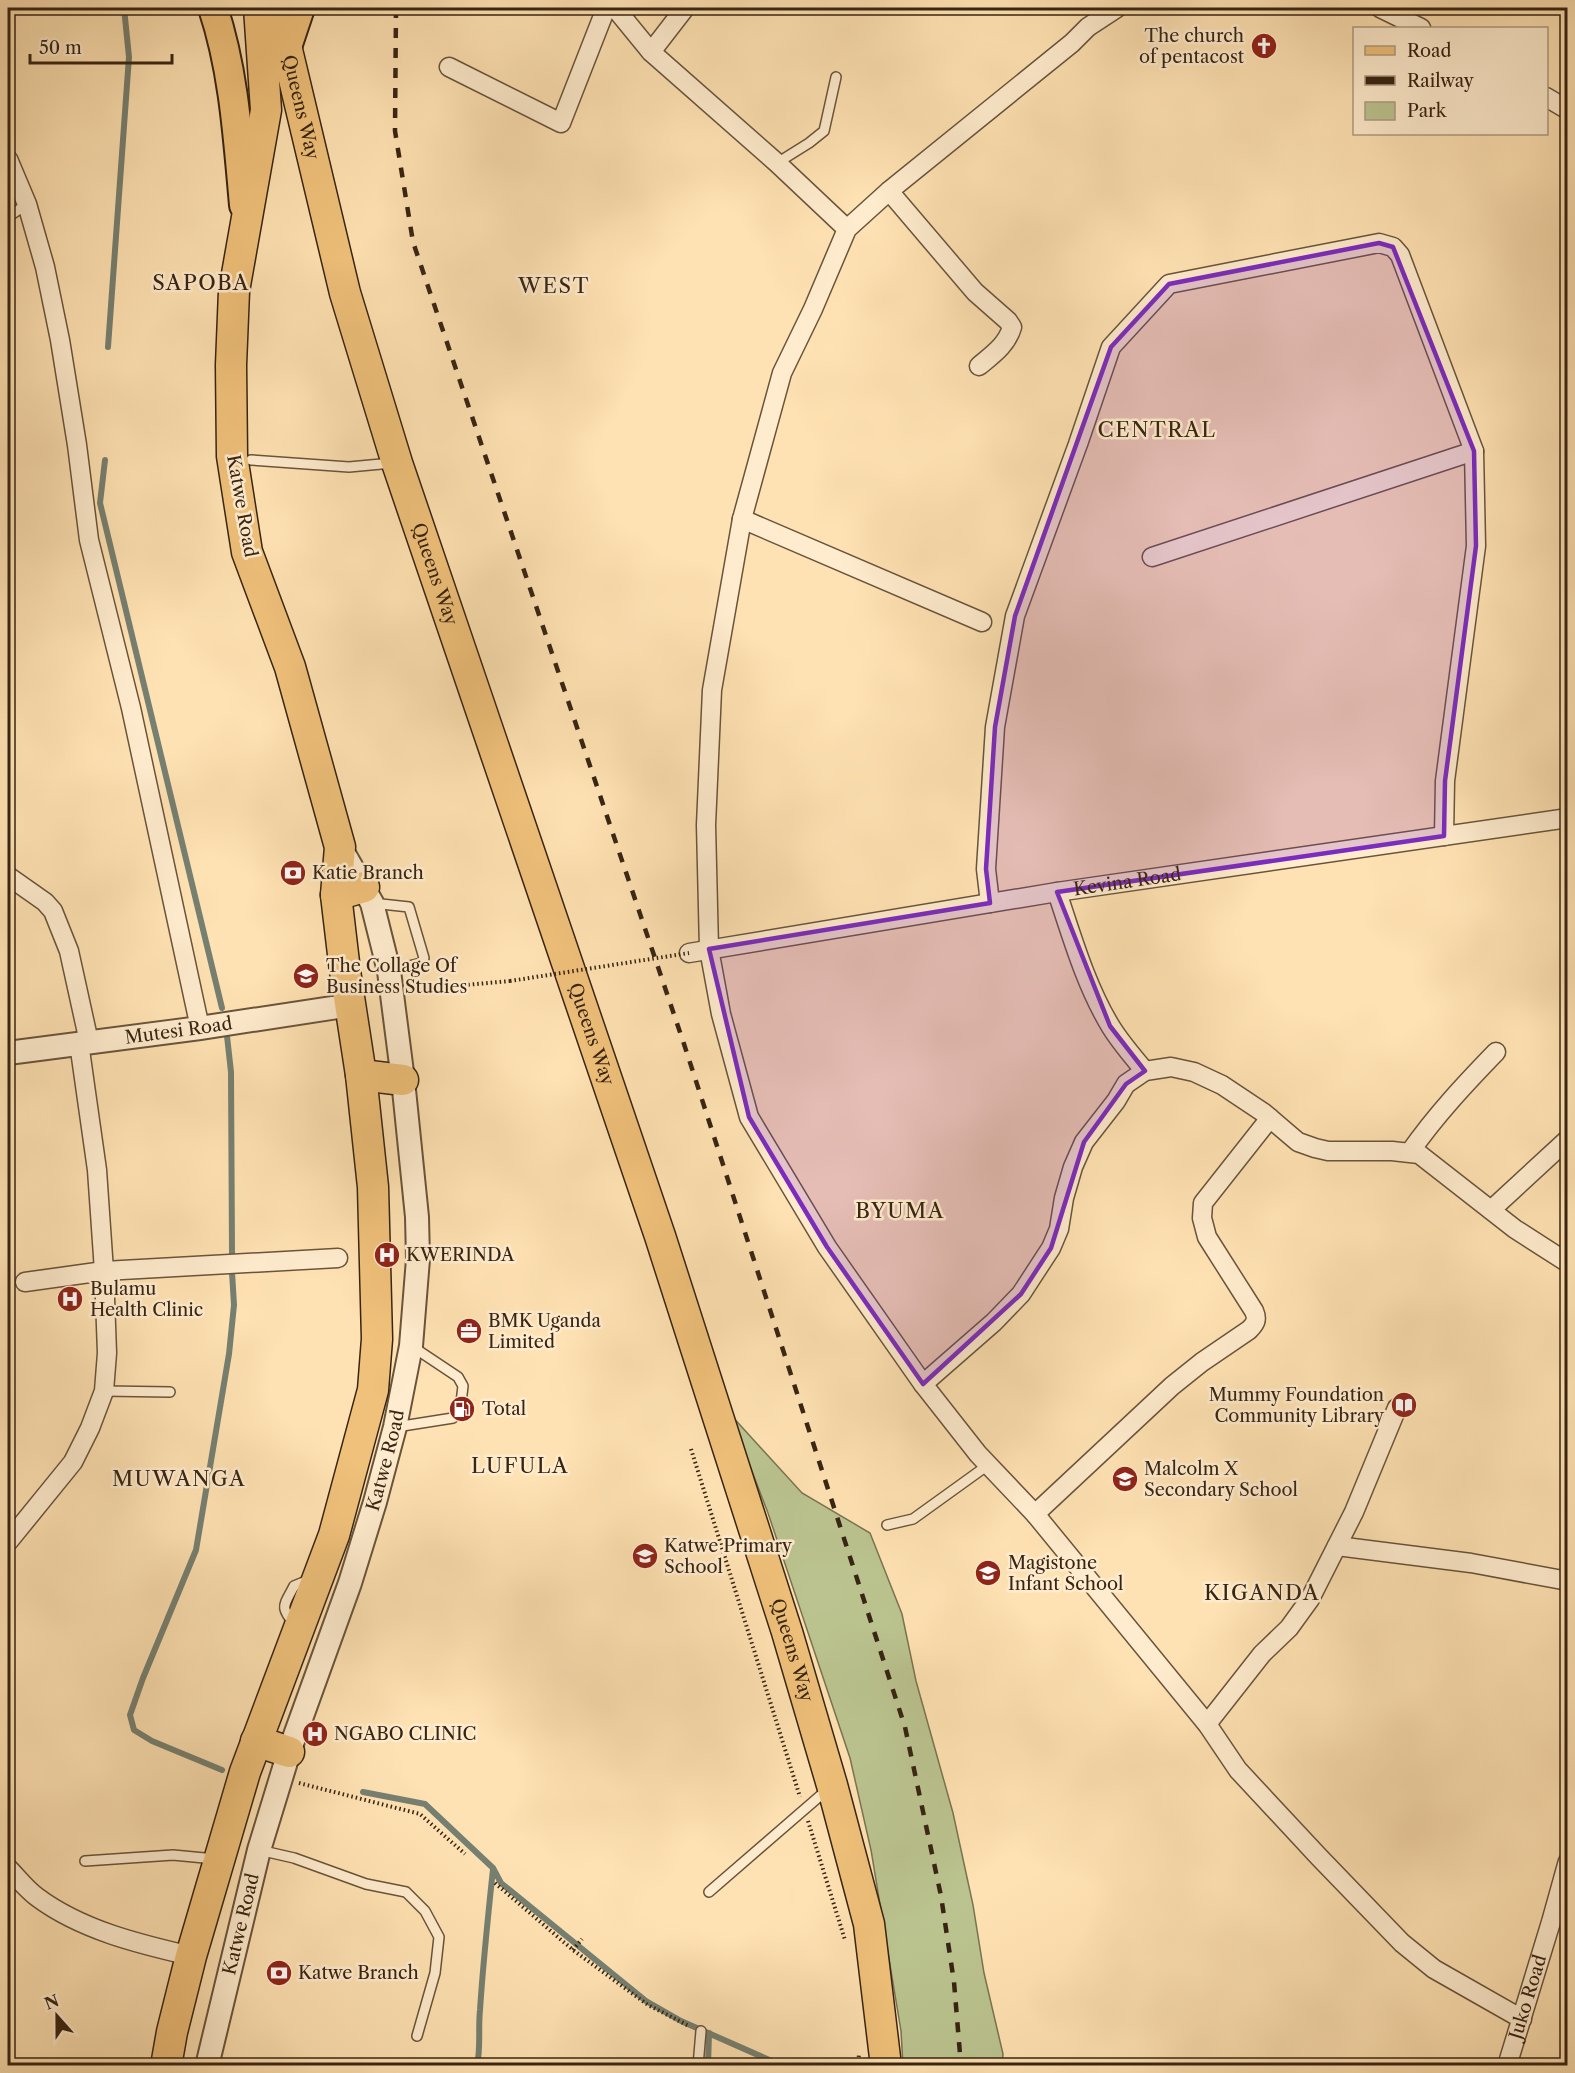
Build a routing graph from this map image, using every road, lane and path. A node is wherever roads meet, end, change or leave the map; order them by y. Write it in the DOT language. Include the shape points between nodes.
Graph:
graph roads {
  1 [pos="213,8"];
  2 [pos="259,8"];
  3 [pos="277,8"];
  4 [pos="300,8"];
  5 [pos="606,8"];
  6 [pos="615,8"];
  7 [pos="685,8"];
  8 [pos="1117,8"];
  9 [pos="1380,8"];
  10 [pos="1419,27"];
  11 [pos="286,50"];
  12 [pos="651,52"];
  13 [pos="449,67"];
  14 [pos="836,77"];
  15 [pos="1548,98"];
  16 [pos="1568,110"];
  17 [pos="8,159"];
  18 [pos="777,163"];
  19 [pos="890,191"];
  20 [pos="27,204"];
  21 [pos="8,217"];
  22 [pos="246,225"];
  23 [pos="847,229"];
  24 [pos="979,366"];
  25 [pos="1474,451"];
  26 [pos="251,460"];
  27 [pos="397,463"];
  28 [pos="742,519"];
  29 [pos="1152,557"];
  30 [pos="982,622"];
  31 [pos="1568,818"];
  32 [pos="1444,836"];
  33 [pos="340,847"];
  34 [pos="8,876"];
  35 [pos="1056,892"];
  36 [pos="368,895"];
  37 [pos="336,896"];
  38 [pos="990,903"];
  39 [pos="709,949"];
  40 [pos="689,953"];
  41 [pos="390,982"];
  42 [pos="351,1005"];
  43 [pos="200,1028"];
  44 [pos="84,1043"];
  45 [pos="1496,1052"];
  46 [pos="8,1053"];
  47 [pos="1145,1071"];
  48 [pos="361,1075"];
  49 [pos="403,1080"];
  50 [pos="1269,1118"];
  51 [pos="1568,1139"];
  52 [pos="1410,1152"];
  53 [pos="1491,1210"];
  54 [pos="338,1258"];
  55 [pos="1568,1263"];
  56 [pos="104,1271"];
  57 [pos="25,1282"];
  58 [pos="411,1346"];
  59 [pos="922,1384"];
  60 [pos="104,1391"];
  61 [pos="170,1392"];
  62 [pos="1397,1408"];
  63 [pos="396,1427"];
  64 [pos="691,1449"];
  65 [pos="988,1465"];
  66 [pos="1035,1515"];
  67 [pos="887,1525"];
  68 [pos="8,1542"];
  69 [pos="1337,1546"];
  70 [pos="1568,1581"];
  71 [pos="1207,1724"];
  72 [pos="256,1741"];
  73 [pos="285,1765"];
  74 [pos="832,1785"];
  75 [pos="424,1808"];
  76 [pos="804,1809"];
  77 [pos="420,1814"];
  78 [pos="259,1850"];
  79 [pos="465,1854"];
  80 [pos="220,1859"];
  81 [pos="1568,1861"];
  82 [pos="85,1862"];
  83 [pos="8,1868"];
  84 [pos="495,1883"];
  85 [pos="709,1892"];
  86 [pos="1559,1923"];
  87 [pos="582,1939"];
  88 [pos="845,1942"];
  89 [pos="573,1950"];
  90 [pos="192,1956"];
  91 [pos="1522,2019"];
  92 [pos="701,2031"];
  93 [pos="417,2036"];
  94 [pos="860,2043"];
  95 [pos="166,2066"];
  96 [pos="207,2066"];
  97 [pos="698,2066"];
  98 [pos="858,2066"];
  99 [pos="885,2066"];
  100 [pos="1507,2066"];
  1 -- 22 [label="main road" via="233,97"];
  2 -- 22 [label="highway, Katwe Road" via="266,110"];
  3 -- 11 [label="highway"];
  4 -- 11 [label="main road, Queens Way"];
  5 -- 13 [label="street" via="561,123"];
  6 -- 12 [label="street"];
  7 -- 12 [label="street"];
  8 -- 19 [label="street" via="1088,27"];
  9 -- 10 [label="street"];
  11 -- 27 [label="highway, Queens Way" via="345,293"];
  12 -- 18 [label="street"];
  14 -- 18 [label="lane" via="824,130"];
  15 -- 16 [label="street"];
  17 -- 20 [label="street"];
  18 -- 23 [label="street"];
  19 -- 23 [label="street"];
  19 -- 24 [label="street" via="975,292 1012,327 1000,348"];
  20 -- 21 [label="lane"];
  20 -- 43 [label="street" via="60,340 89,540 131,708"];
  22 -- 33 [label="highway, Katwe Road" via="234,291 232,456 247,552 290,667"];
  23 -- 28 [label="street" via="782,373"];
  25 -- 29 [label="street"];
  25 -- 32 [label="street" via="1476,546 1445,781"];
  25 -- 38 [label="street" via="1400,255 1393,247 1379,243 1169,284 1111,347 1015,615 995,727 987,859"];
  26 -- 27 [label="lane" via="349,467"];
  27 -- 74 [label="highway, Queens Way" via="660,1236"];
  28 -- 30 [label="street"];
  28 -- 39 [label="street" via="712,690 706,825"];
  31 -- 32 [label="street, Kevina Road"];
  32 -- 35 [label="street, Kevina Road"];
  33 -- 36 [label="street, Katwe Road"];
  33 -- 37 [label="highway, Katwe Road"];
  34 -- 44 [label="street" via="53,911 69,951"];
  35 -- 38 [label="street, Kevina Road"];
  35 -- 47 [label="street" via="1110,1026"];
  36 -- 37 [label="highway"];
  36 -- 41 [label="street, Katwe Road"];
  36 -- 41 [label="lane" via="409,907 424,958"];
  37 -- 42 [label="highway, Katwe Road"];
  38 -- 39 [label="street, Kevina Road"];
  39 -- 40 [label="street, Kevina Road"];
  39 -- 59 [label="street" via="721,1014 749,1117 826,1247"];
  40 -- 41 [label="path, bridge" via="510,981"];
  41 -- 49 [label="street, Katwe Road"];
  42 -- 43 [label="street, Mutesi Road"];
  42 -- 48 [label="highway, Katwe Road"];
  43 -- 44 [label="street, Mutesi Road"];
  44 -- 46 [label="street, Mutesi Road"];
  44 -- 56 [label="street"];
  45 -- 52 [label="street" via="1458,1091"];
  47 -- 50 [label="street" via="1172,1067 1194,1072 1222,1085"];
  47 -- 59 [label="street" via="1126,1084 1084,1142 1064,1198 1059,1229 1021,1294"];
  48 -- 49 [label="highway"];
  48 -- 72 [label="highway, Katwe Road" via="373,1187 377,1339 373,1390 334,1535"];
  49 -- 58 [label="street, Katwe Road" via="417,1217"];
  50 -- 52 [label="street" via="1298,1142 1315,1148"];
  50 -- 66 [label="street" via="1203,1203 1207,1237 1254,1311 1255,1324 1172,1386"];
  51 -- 53 [label="street"];
  52 -- 53 [label="street" via="1430,1161"];
  53 -- 55 [label="street"];
  54 -- 56 [label="street"];
  56 -- 57 [label="street"];
  56 -- 60 [label="street"];
  58 -- 63 [label="street, Katwe Road"];
  58 -- 63 [label="lane" via="458,1377 463,1386 460,1412 453,1418"];
  59 -- 65 [label="street"];
  60 -- 61 [label="lane"];
  60 -- 68 [label="street" via="73,1462"];
  62 -- 69 [label="street"];
  63 -- 73 [label="street, Katwe Road" via="350,1583"];
  64 -- 76 [label="path"];
  65 -- 66 [label="street"];
  65 -- 67 [label="lane" via="913,1519"];
  66 -- 71 [label="street"];
  69 -- 70 [label="street" via="1471,1563"];
  69 -- 71 [label="street" via="1310,1599 1289,1628 1262,1654"];
  71 -- 91 [label="street" via="1239,1770 1401,1943 1434,1969"];
  72 -- 73 [label="highway"];
  72 -- 80 [label="highway, Katwe Road"];
  73 -- 77 [label="path"];
  73 -- 78 [label="street, Katwe Road"];
  74 -- 76 [label="lane"];
  74 -- 99 [label="highway, Queens Way" via="869,1924"];
  75 -- 77 [label="path"];
  76 -- 85 [label="lane"];
  76 -- 88 [label="path"];
  77 -- 79 [label="path"];
  78 -- 93 [label="lane" via="366,1884 406,1892 425,1911 439,1936 435,1973"];
  78 -- 96 [label="street, Katwe Road"];
  80 -- 82 [label="lane" via="173,1855"];
  80 -- 90 [label="highway, Katwe Road"];
  81 -- 86 [label="street, Juko Road"];
  83 -- 90 [label="street" via="36,1896 62,1914 148,1946"];
  84 -- 89 [label="path"];
  86 -- 91 [label="street, Juko Road"];
  87 -- 89 [label="path"];
  89 -- 92 [label="path" via="648,2005"];
  90 -- 95 [label="highway, Katwe Road"];
  91 -- 100 [label="street, Juko Road"];
  92 -- 97 [label="lane"];
  94 -- 98 [label="path"];
}
